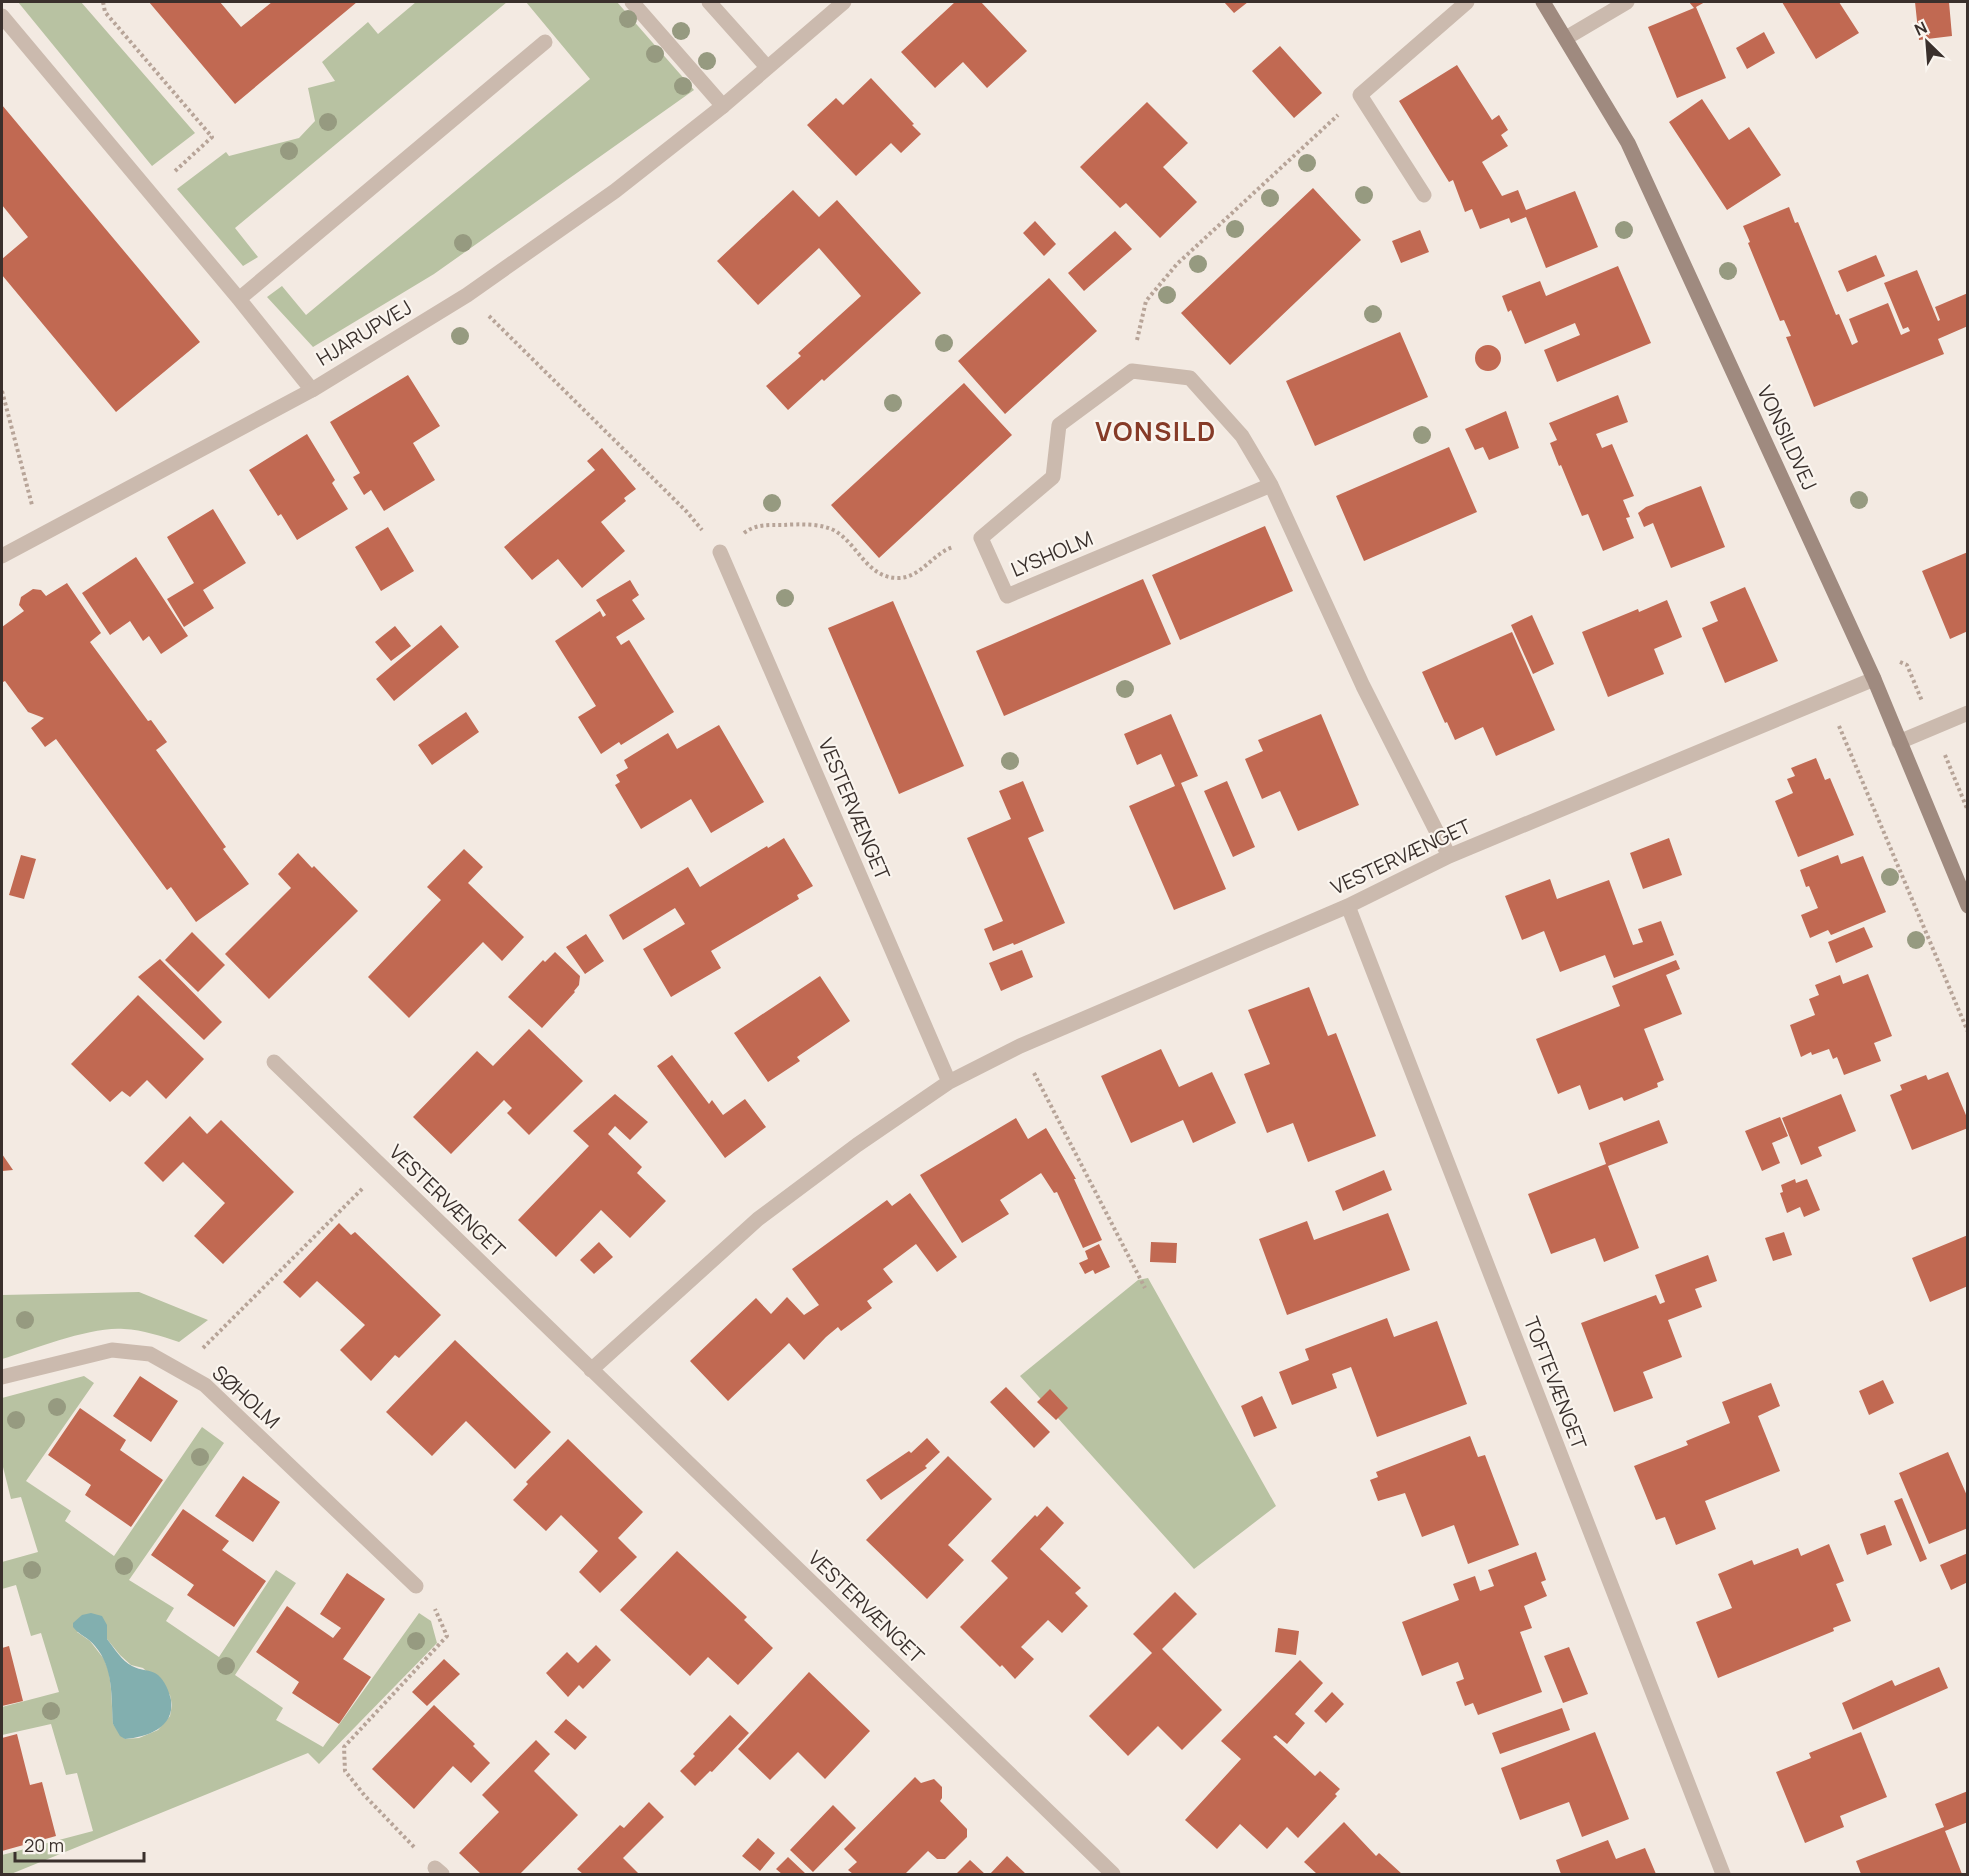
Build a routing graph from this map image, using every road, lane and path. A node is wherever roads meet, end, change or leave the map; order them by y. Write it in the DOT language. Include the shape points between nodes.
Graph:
graph roads {
  1 [pos="103,2"];
  2 [pos="632,2"];
  3 [pos="709,2"];
  4 [pos="844,2"];
  5 [pos="1467,2"];
  6 [pos="1543,2"];
  7 [pos="1627,2"];
  8 [pos="2,16"];
  9 [pos="1566,38"];
  10 [pos="545,42"];
  11 [pos="767,67"];
  12 [pos="1360,95"];
  13 [pos="723,106"];
  14 [pos="150,193"];
  15 [pos="1424,195"];
  16 [pos="467,295"];
  17 [pos="238,298"];
  18 [pos="1132,371"];
  19 [pos="312,390"];
  20 [pos="2,391"];
  21 [pos="1271,485"];
  22 [pos="40,535"];
  23 [pos="981,538"];
  24 [pos="720,552"];
  25 [pos="2,556"];
  26 [pos="1875,679"];
  27 [pos="1827,698"];
  28 [pos="1968,713"];
  29 [pos="1899,742"];
  30 [pos="1449,856"];
  31 [pos="1348,906"];
  32 [pos="1968,906"];
  33 [pos="1968,1032"];
  34 [pos="1020,1046"];
  35 [pos="274,1062"];
  36 [pos="949,1083"];
  37 [pos="383,1169"];
  38 [pos="1145,1288"];
  39 [pos="591,1370"];
  40 [pos="186,1374"];
  41 [pos="2,1377"];
  42 [pos="416,1586"];
  43 [pos="447,1635"];
  44 [pos="439,1871"];
  45 [pos="1113,1875"];
  46 [pos="1723,1875"];
  1 -- 14 [label="path" via="105,12 212,137"];
  2 -- 13 [label="street"];
  3 -- 11 [label="street"];
  4 -- 11 [label="street, HJARUPVEJ"];
  5 -- 12 [label="street"];
  6 -- 9 [label="main road, VONSILDVEJ"];
  7 -- 9 [label="street"];
  8 -- 14 [label="street"];
  9 -- 26 [label="main road, VONSILDVEJ" via="1628,143"];
  10 -- 17 [label="street"];
  11 -- 13 [label="street, HJARUPVEJ"];
  12 -- 15 [label="street"];
  12 -- 18 [label="path" via="1164,279 1146,301"];
  13 -- 16 [label="street, HJARUPVEJ" via="615,191"];
  14 -- 17 [label="street"];
  16 -- 19 [label="street, HJARUPVEJ"];
  16 -- 24 [label="path" via="687,512"];
  17 -- 19 [label="street"];
  18 -- 21 [label="street" via="1190,378 1242,436"];
  18 -- 23 [label="street" via="1059,425 1053,477"];
  19 -- 22 [label="street, HJARUPVEJ"];
  20 -- 22 [label="path"];
  21 -- 23 [label="street, LYSHOLM" via="1006,596"];
  21 -- 30 [label="street" via="1363,686"];
  22 -- 25 [label="street, HJARUPVEJ"];
  23 -- 24 [label="path" via="946,549 914,574 899,578 879,575 837,531 808,523 753,526"];
  24 -- 36 [label="street, VESTERVÆNGET"];
  26 -- 27 [label="street, VESTERVÆNGET"];
  26 -- 29 [label="main road, VONSILDVEJ"];
  27 -- 30 [label="street, VESTERVÆNGET"];
  27 -- 33 [label="path"];
  28 -- 29 [label="street"];
  29 -- 32 [label="main road, VONSILDVEJ"];
  30 -- 31 [label="street, VESTERVÆNGET"];
  31 -- 34 [label="street, VESTERVÆNGET"];
  31 -- 46 [label="street, TOFTEVÆNGET"];
  34 -- 36 [label="street, VESTERVÆNGET"];
  34 -- 38 [label="path"];
  35 -- 37 [label="street, VESTERVÆNGET"];
  36 -- 39 [label="street, VESTERVÆNGET" via="856,1145 758,1219"];
  37 -- 39 [label="street, VESTERVÆNGET"];
  37 -- 40 [label="path" via="199,1352"];
  39 -- 45 [label="street, VESTERVÆNGET"];
  40 -- 41 [label="street, SØHOLM" via="150,1354 112,1350"];
  40 -- 42 [label="street, SØHOLM" via="205,1385"];
  43 -- 44 [label="path" via="344,1747 345,1772"];
}
